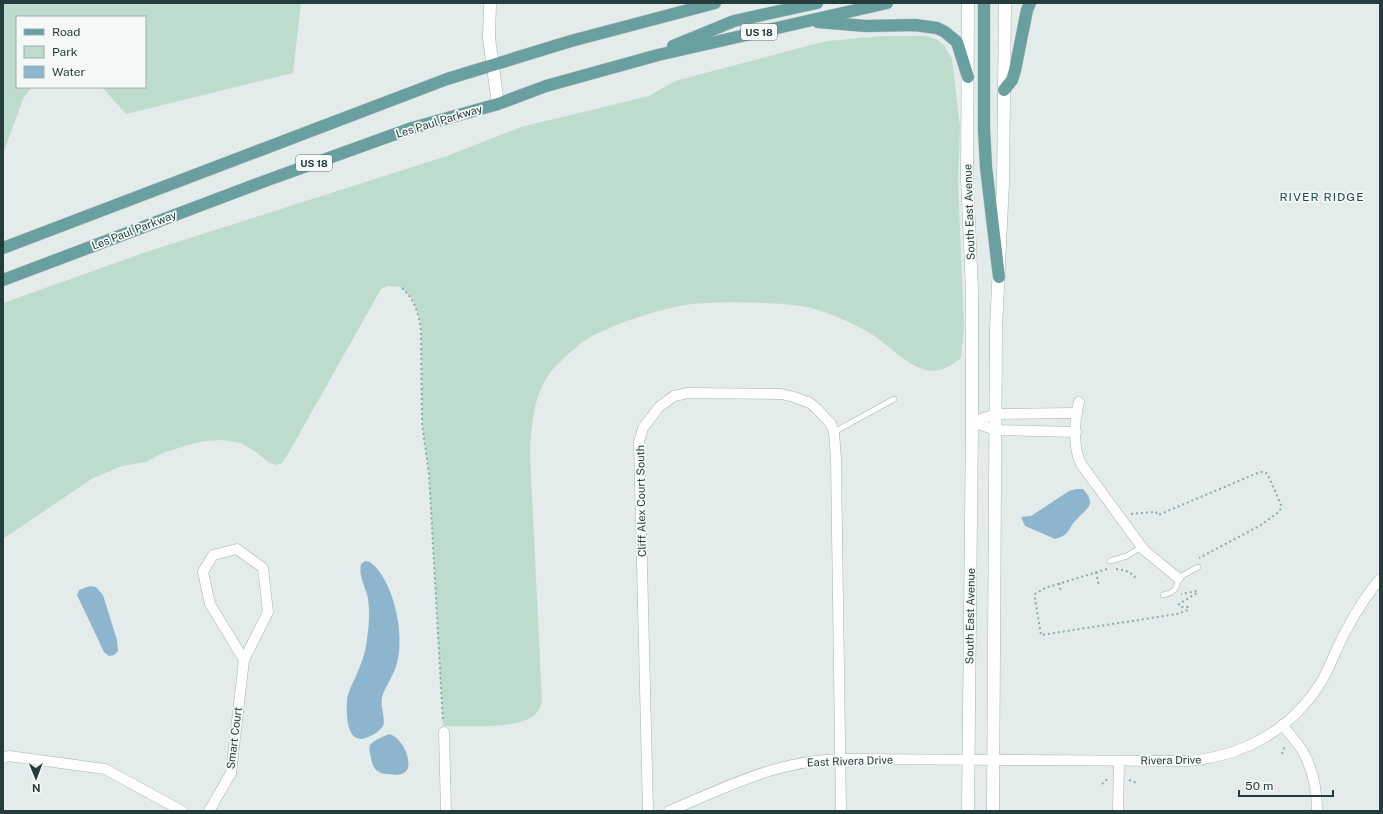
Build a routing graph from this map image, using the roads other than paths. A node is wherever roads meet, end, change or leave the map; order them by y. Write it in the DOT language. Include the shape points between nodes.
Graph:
graph roads {
  1 [pos="490,3"];
  2 [pos="715,3"];
  3 [pos="817,3"];
  4 [pos="886,3"];
  5 [pos="968,3"];
  6 [pos="984,3"];
  7 [pos="1005,3"];
  8 [pos="1030,3"];
  9 [pos="807,21"];
  10 [pos="631,63"];
  11 [pos="492,65"];
  12 [pos="968,77"];
  13 [pos="1004,90"];
  14 [pos="498,104"];
  15 [pos="3,248"];
  16 [pos="999,277"];
  17 [pos="3,280"];
  18 [pos="894,399"];
  19 [pos="1080,402"];
  20 [pos="1077,413"];
  21 [pos="996,414"];
  22 [pos="972,422"];
  23 [pos="996,430"];
  24 [pos="834,432"];
  25 [pos="1076,432"];
  26 [pos="1141,547"];
  27 [pos="1110,561"];
  28 [pos="1198,568"];
  29 [pos="1182,576"];
  30 [pos="1380,579"];
  31 [pos="1163,595"];
  32 [pos="244,660"];
  33 [pos="1282,725"];
  34 [pos="444,732"];
  35 [pos="3,758"];
  36 [pos="840,759"];
  37 [pos="969,760"];
  38 [pos="993,760"];
  39 [pos="1119,761"];
  40 [pos="182,811"];
  41 [pos="208,811"];
  42 [pos="446,811"];
  43 [pos="648,811"];
  44 [pos="669,811"];
  45 [pos="841,811"];
  46 [pos="968,811"];
  47 [pos="993,811"];
  48 [pos="1118,811"];
  49 [pos="1317,811"];
  1 -- 11 [label="main road" via="488,34"];
  2 -- 11 [label="main road"];
  3 -- 10 [label="main road" via="734,21"];
  4 -- 9 [label="main road, Les Paul Parkway / US 18"];
  5 -- 12 [label="main road, South East Avenue"];
  6 -- 16 [label="main road" via="986,167"];
  7 -- 13 [label="main road"];
  8 -- 13 [label="main road" via="1015,70 1012,80"];
  9 -- 10 [label="main road, Les Paul Parkway / US 18"];
  9 -- 12 [label="main road" via="937,28 957,42"];
  10 -- 14 [label="main road, Les Paul Parkway / US 18" via="546,86"];
  11 -- 14 [label="main road"];
  11 -- 15 [label="main road" via="422,88"];
  12 -- 22 [label="main road, South East Avenue" via="967,177 972,291"];
  13 -- 16 [label="main road"];
  14 -- 17 [label="main road, Les Paul Parkway / US 18" via="412,128"];
  16 -- 21 [label="main road"];
  18 -- 24 [label="lane"];
  19 -- 20 [label="street"];
  20 -- 21 [label="street"];
  20 -- 25 [label="street"];
  21 -- 22 [label="street"];
  21 -- 23 [label="main road"];
  22 -- 23 [label="street"];
  22 -- 37 [label="main road, South East Avenue"];
  23 -- 25 [label="street"];
  23 -- 38 [label="main road"];
  24 -- 36 [label="street"];
  24 -- 43 [label="street, Cliff Alex Court South" via="817,409 802,399 780,394 740,393 688,393 674,396 659,407 643,428 640,442"];
  25 -- 26 [label="street" via="1077,457"];
  26 -- 27 [label="lane"];
  26 -- 29 [label="street" via="1151,557"];
  28 -- 29 [label="lane"];
  29 -- 31 [label="lane" via="1177,588"];
  30 -- 33 [label="street, Rivera Drive" via="1347,627 1323,679 1313,694 1297,714"];
  32 -- 32 [label="street, Smart Court" via="268,612 263,568 237,549 213,554 203,572 210,604"];
  32 -- 41 [label="street, Smart Court" via="230,773"];
  33 -- 39 [label="street, Rivera Drive" via="1251,746 1222,756 1188,761"];
  33 -- 49 [label="street" via="1302,749 1307,760 1317,795"];
  34 -- 42 [label="street"];
  35 -- 40 [label="street" via="9,756 105,768"];
  36 -- 37 [label="street, East Rivera Drive"];
  36 -- 44 [label="street, East Rivera Drive" via="814,760 775,769 739,780"];
  36 -- 45 [label="street"];
  37 -- 38 [label="street, Rivera Drive"];
  37 -- 46 [label="main road, South East Avenue"];
  38 -- 39 [label="street, Rivera Drive"];
  38 -- 47 [label="main road"];
  39 -- 48 [label="street"];
}
